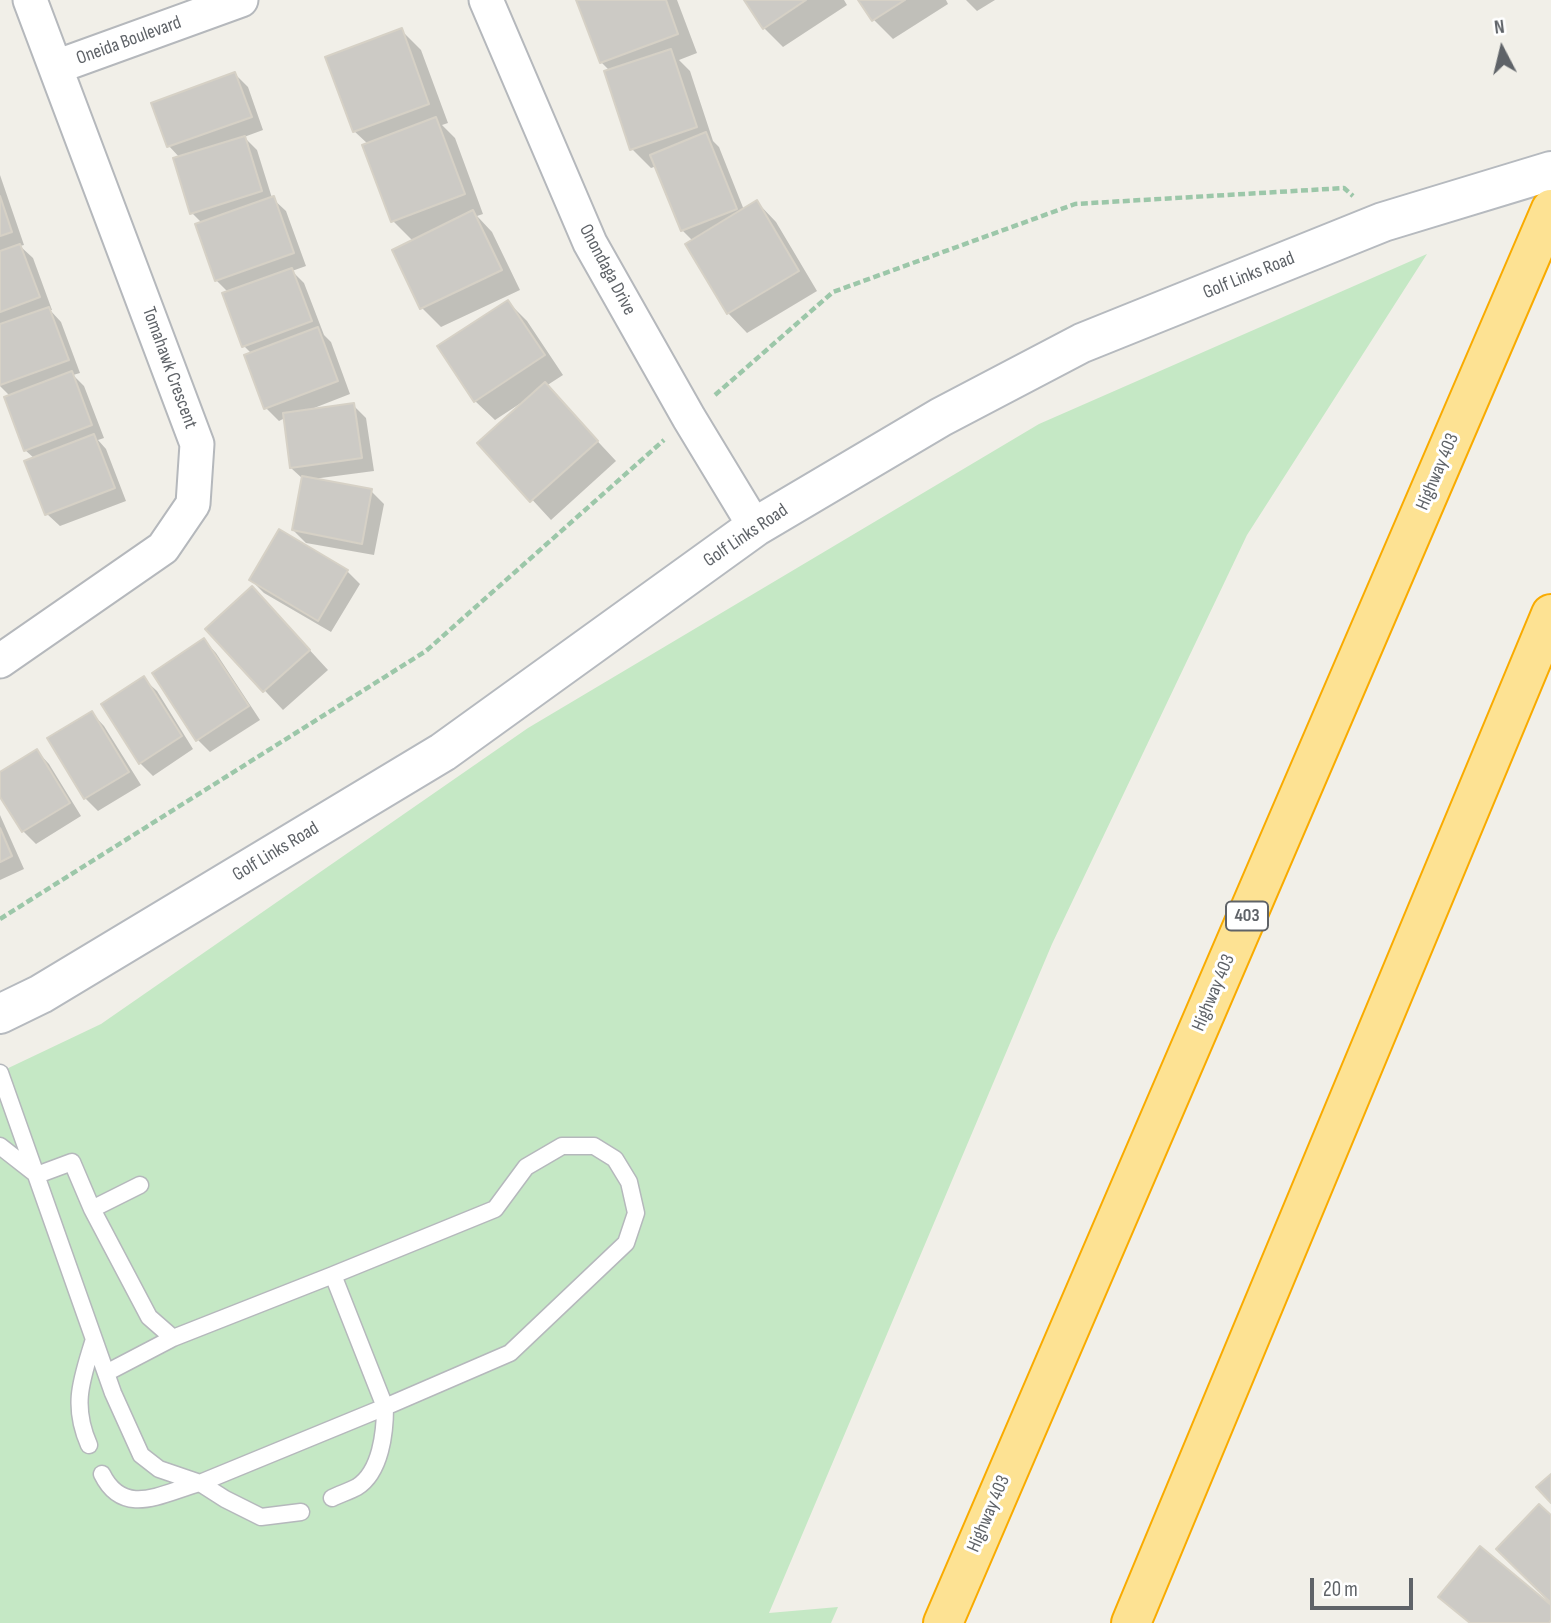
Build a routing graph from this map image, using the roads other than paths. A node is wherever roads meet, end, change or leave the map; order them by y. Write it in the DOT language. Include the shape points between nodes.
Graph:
graph roads {
  1 [pos="30,0"];
  2 [pos="241,0"];
  3 [pos="486,0"];
  4 [pos="57,67"];
  5 [pos="1551,170"];
  6 [pos="1551,209"];
  7 [pos="755,527"];
  8 [pos="1551,614"];
  9 [pos="0,661"];
  10 [pos="0,1014"];
  11 [pos="0,1073"];
  12 [pos="0,1146"];
  13 [pos="37,1175"];
  14 [pos="140,1185"];
  15 [pos="92,1209"];
  16 [pos="333,1275"];
  17 [pos="173,1338"];
  18 [pos="94,1339"];
  19 [pos="106,1373"];
  20 [pos="385,1406"];
  21 [pos="89,1444"];
  22 [pos="102,1474"];
  23 [pos="200,1483"];
  24 [pos="332,1498"];
  25 [pos="301,1512"];
  26 [pos="943,1623"];
  27 [pos="1131,1623"];
  1 -- 4 [label="street, Tomahawk Crescent"];
  2 -- 4 [label="street, Oneida Boulevard"];
  3 -- 7 [label="street, Onondaga Drive" via="590,243"];
  4 -- 9 [label="street, Tomahawk Crescent" via="197,444 193,504 163,548"];
  5 -- 7 [label="main road, Golf Links Road" via="1383,222 1082,343 941,417"];
  6 -- 26 [label="highway, Highway 403 / 403"];
  7 -- 10 [label="main road, Golf Links Road" via="443,752 41,994"];
  8 -- 27 [label="highway"];
  11 -- 13 [label="lane"];
  12 -- 13 [label="lane"];
  13 -- 15 [label="lane" via="72,1162"];
  13 -- 18 [label="lane"];
  14 -- 15 [label="lane"];
  15 -- 17 [label="lane" via="149,1317"];
  16 -- 17 [label="lane"];
  16 -- 20 [label="lane"];
  16 -- 20 [label="lane" via="495,1209 526,1167 562,1146 594,1146 615,1159 629,1182 636,1213 626,1243 510,1353"];
  17 -- 19 [label="lane"];
  18 -- 19 [label="lane"];
  18 -- 21 [label="lane" via="79,1391 82,1427"];
  19 -- 23 [label="lane" via="141,1455 159,1469"];
  20 -- 23 [label="lane"];
  20 -- 24 [label="lane" via="385,1433 377,1461 360,1485"];
  22 -- 23 [label="lane" via="108,1488 128,1500 150,1500"];
  23 -- 25 [label="lane" via="261,1517"];
}
